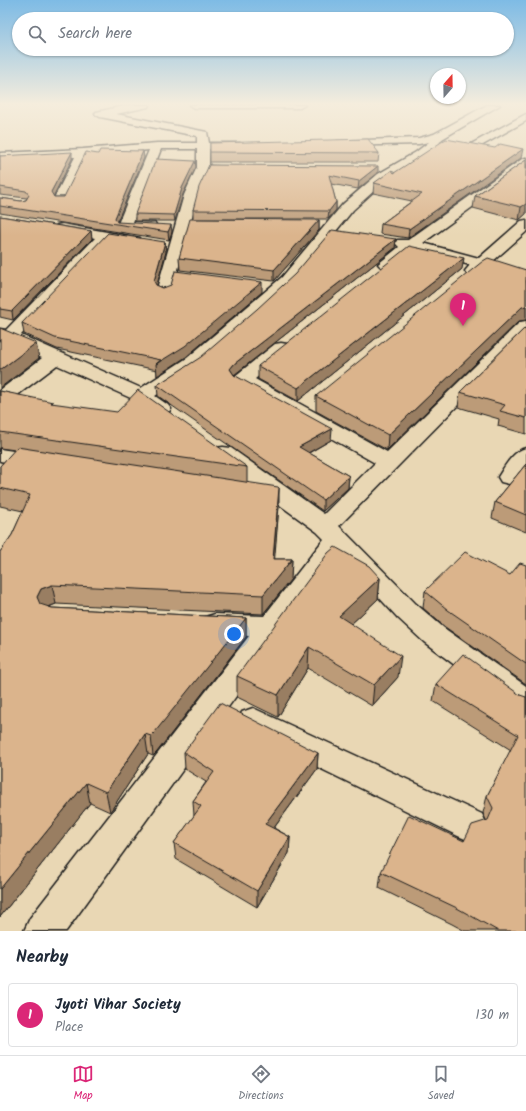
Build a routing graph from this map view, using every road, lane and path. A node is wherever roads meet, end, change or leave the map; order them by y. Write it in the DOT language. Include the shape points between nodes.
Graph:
graph roads {
  1 [pos="131,148"];
  2 [pos="156,148"];
  3 [pos="202,148"];
  4 [pos="429,148"];
  5 [pos="83,153"];
  6 [pos="58,154"];
  7 [pos="524,156"];
  8 [pos="0,157"];
  9 [pos="53,167"];
  10 [pos="203,167"];
  11 [pos="219,167"];
  12 [pos="0,168"];
  13 [pos="38,168"];
  14 [pos="370,168"];
  15 [pos="394,168"];
  16 [pos="60,200"];
  17 [pos="199,224"];
  18 [pos="526,224"];
  19 [pos="45,225"];
  20 [pos="313,225"];
  21 [pos="183,226"];
  22 [pos="335,230"];
  23 [pos="105,236"];
  24 [pos="388,241"];
  25 [pos="148,243"];
  26 [pos="162,245"];
  27 [pos="411,245"];
  28 [pos="177,248"];
  29 [pos="481,264"];
  30 [pos="373,275"];
  31 [pos="526,277"];
  32 [pos="457,283"];
  33 [pos="256,285"];
  34 [pos="279,288"];
  35 [pos="164,292"];
  36 [pos="526,326"];
  37 [pos="5,335"];
  38 [pos="292,340"];
  39 [pos="56,357"];
  40 [pos="142,396"];
  41 [pos="0,399"];
  42 [pos="24,403"];
  43 [pos="179,422"];
  44 [pos="204,440"];
  45 [pos="526,454"];
  46 [pos="0,455"];
  47 [pos="389,462"];
  48 [pos="62,464"];
  49 [pos="509,477"];
  50 [pos="239,491"];
  51 [pos="285,498"];
  52 [pos="332,532"];
  53 [pos="192,623"];
  54 [pos="272,627"];
  55 [pos="215,702"];
  56 [pos="526,702"];
  57 [pos="470,825"];
  58 [pos="43,931"];
  1 -- 5 [label="street"];
  2 -- 21 [label="street" via="124,226"];
  3 -- 10 [label="street"];
  4 -- 15 [label="street" via="420,156"];
  5 -- 6 [label="street"];
  5 -- 16 [label="street"];
  6 -- 8 [label="street"];
  6 -- 9 [label="street"];
  7 -- 27 [label="street"];
  10 -- 11 [label="street"];
  10 -- 21 [label="street" via="191,195"];
  12 -- 13 [label="street"];
  14 -- 15 [label="street"];
  15 -- 22 [label="street" via="348,207"];
  17 -- 21 [label="street"];
  18 -- 29 [label="street"];
  19 -- 23 [label="street"];
  20 -- 22 [label="street"];
  21 -- 28 [label="street"];
  22 -- 34 [label="street"];
  23 -- 25 [label="street"];
  23 -- 37 [label="street"];
  24 -- 27 [label="street"];
  26 -- 28 [label="street"];
  27 -- 29 [label="street"];
  27 -- 30 [label="street"];
  28 -- 35 [label="street" via="177,276"];
  29 -- 31 [label="street"];
  29 -- 32 [label="street"];
  33 -- 34 [label="street"];
  34 -- 40 [label="street" via="194,362"];
  36 -- 47 [label="street"];
  37 -- 39 [label="street"];
  38 -- 47 [label="street" via="242,380 307,406"];
  39 -- 40 [label="street"];
  39 -- 41 [label="street"];
  40 -- 43 [label="street"];
  41 -- 42 [label="street"];
  44 -- 51 [label="street"];
  45 -- 49 [label="street"];
  46 -- 48 [label="street"];
  47 -- 52 [label="street"];
  50 -- 51 [label="street"];
  51 -- 52 [label="street"];
  52 -- 54 [label="street"];
  52 -- 56 [label="street" via="407,611 434,635"];
  53 -- 54 [label="street"];
  54 -- 55 [label="street"];
  55 -- 57 [label="street"];
  55 -- 58 [label="street"];
}
